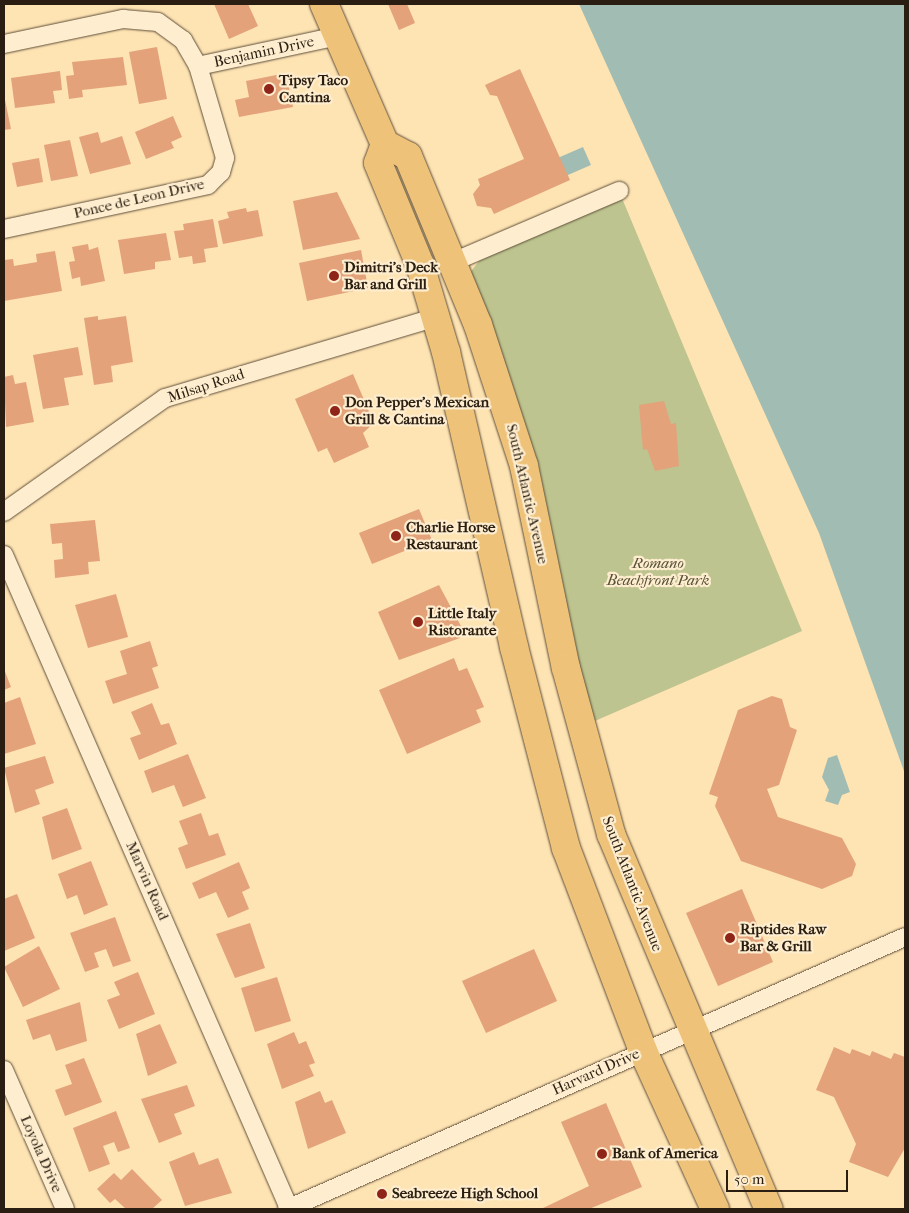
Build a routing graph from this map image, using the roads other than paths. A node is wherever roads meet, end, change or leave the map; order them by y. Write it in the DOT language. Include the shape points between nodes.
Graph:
graph roads {
  1 [pos="324,4"];
  2 [pos="338,36"];
  3 [pos="4,44"];
  4 [pos="198,66"];
  5 [pos="382,154"];
  6 [pos="619,191"];
  7 [pos="4,229"];
  8 [pos="453,262"];
  9 [pos="437,317"];
  10 [pos="4,512"];
  11 [pos="4,555"];
  12 [pos="905,937"];
  13 [pos="691,1030"];
  14 [pos="643,1051"];
  15 [pos="4,1070"];
  16 [pos="8,1090"];
  17 [pos="65,1209"];
  18 [pos="288,1209"];
  19 [pos="716,1209"];
  20 [pos="769,1209"];
  1 -- 2 [label="main road"];
  2 -- 4 [label="street, Benjamin Drive"];
  2 -- 5 [label="main road"];
  3 -- 4 [label="street, Benjamin Drive" via="123,19 158,22 183,40"];
  4 -- 7 [label="street, Ponce de Leon Drive" via="225,158 221,172 208,186"];
  5 -- 8 [label="main road, South Atlantic Avenue" via="408,156"];
  5 -- 9 [label="main road"];
  6 -- 8 [label="street"];
  8 -- 13 [label="main road, South Atlantic Avenue" via="495,372 524,466 566,668 611,834"];
  9 -- 10 [label="street, Milsap Road" via="165,398"];
  9 -- 14 [label="main road" via="566,848"];
  11 -- 18 [label="street, Marvin Road"];
  12 -- 13 [label="street, Harvard Drive"];
  13 -- 14 [label="street, Harvard Drive"];
  13 -- 20 [label="main road, South Atlantic Avenue"];
  14 -- 18 [label="street, Harvard Drive"];
  14 -- 19 [label="main road"];
  15 -- 16 [label="street, Loyola Drive"];
  16 -- 17 [label="street, Loyola Drive"];
}
